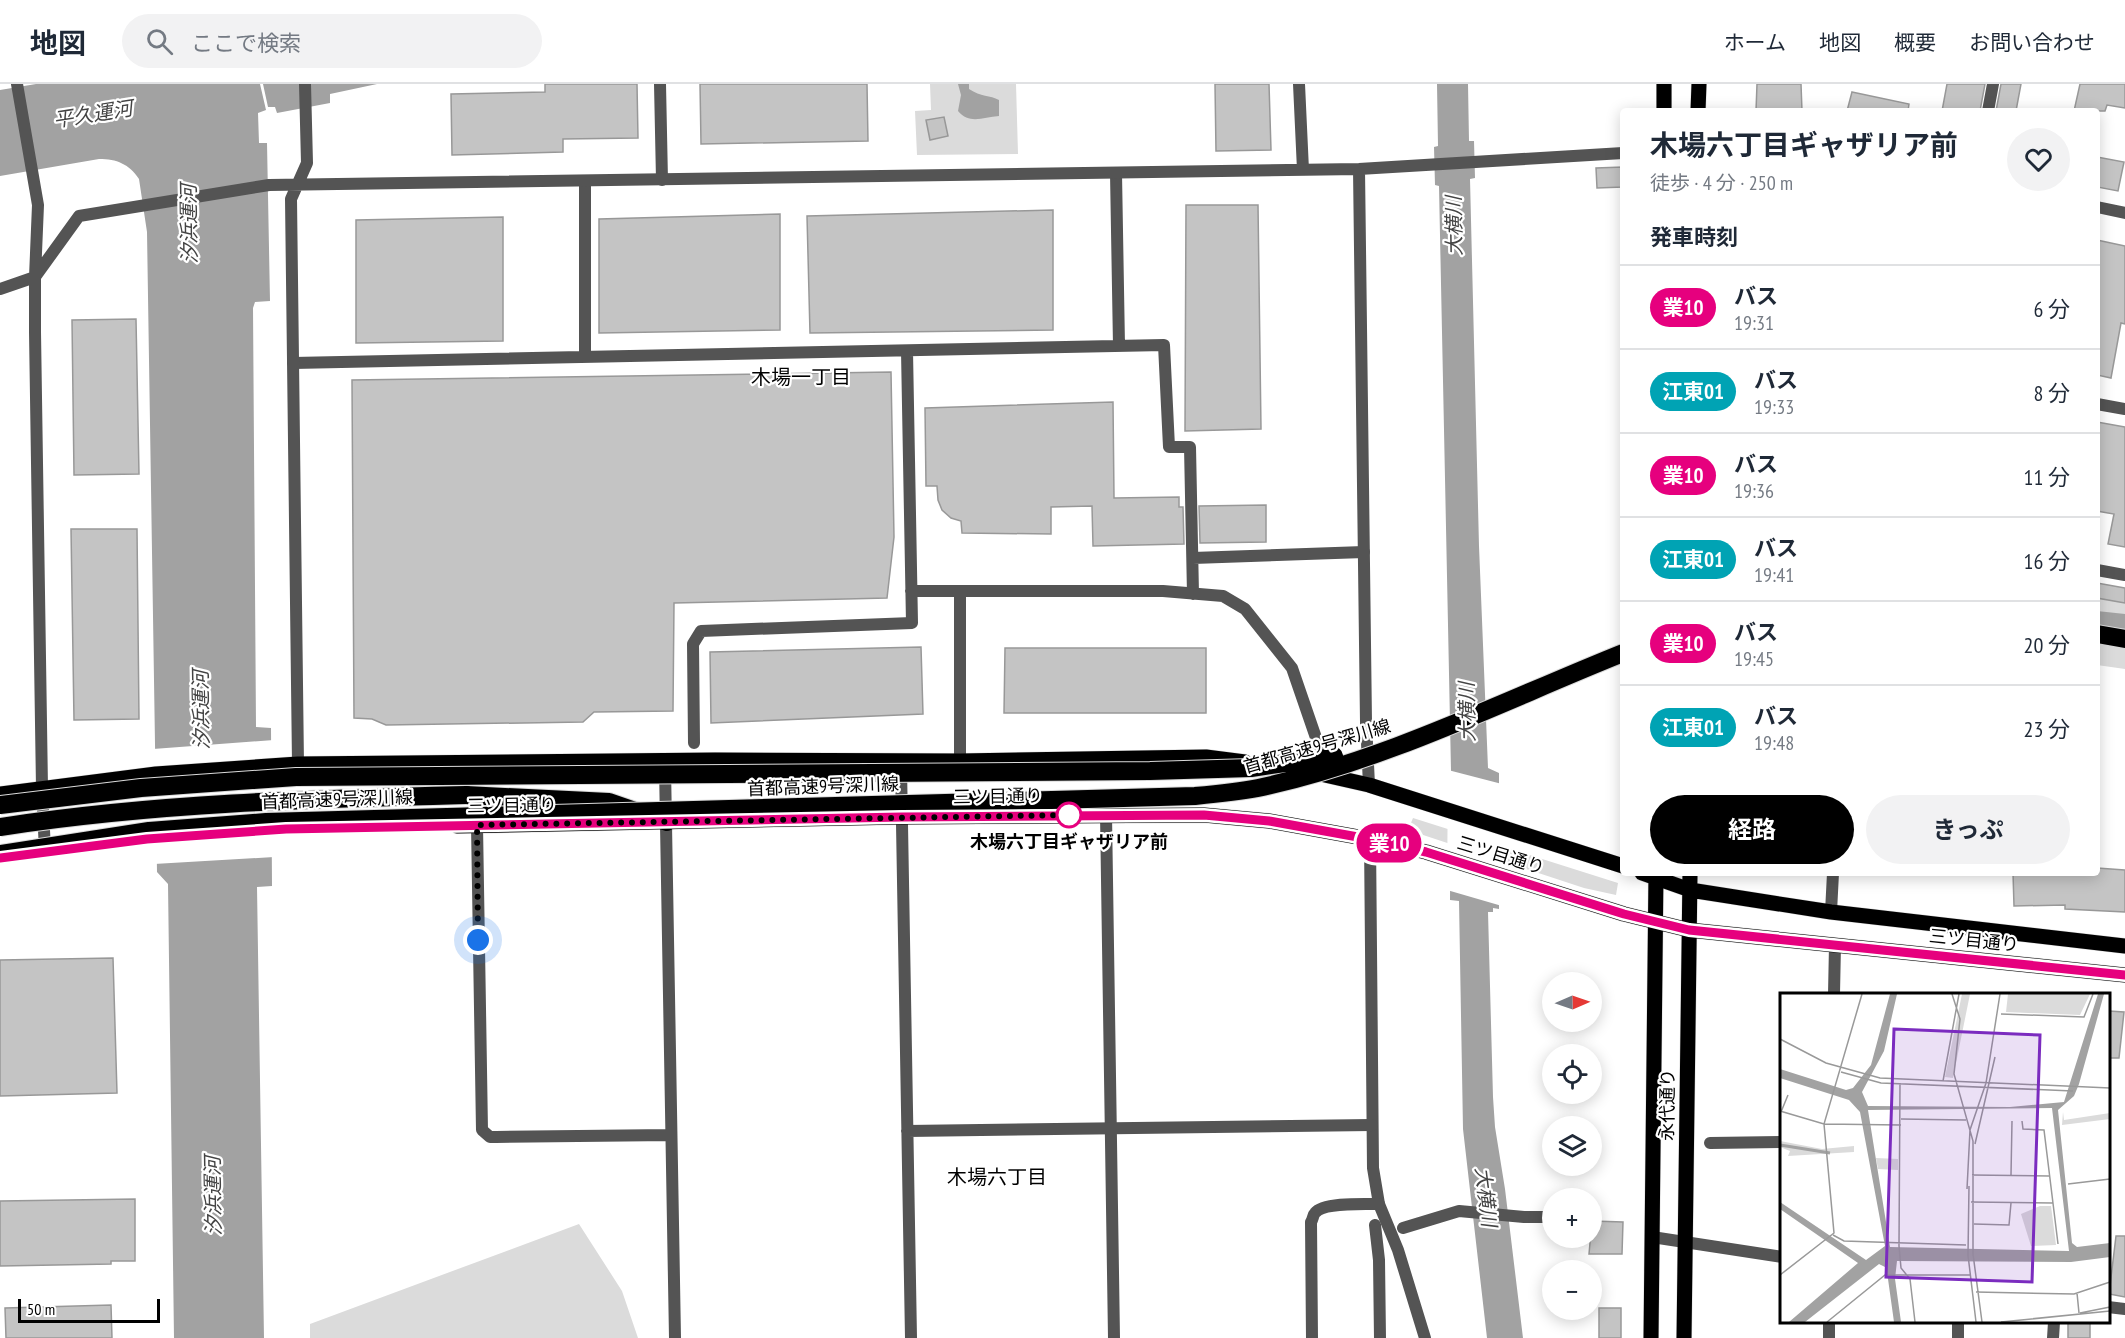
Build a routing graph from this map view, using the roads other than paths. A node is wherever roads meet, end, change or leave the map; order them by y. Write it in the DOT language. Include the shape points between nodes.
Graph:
graph roads {
  1 [pos="17,84"];
  2 [pos="304,84"];
  3 [pos="660,84"];
  4 [pos="1299,84"];
  5 [pos="1664,84"];
  6 [pos="1699,84"];
  7 [pos="1993,84"];
  8 [pos="1664,108"];
  9 [pos="1698,108"];
  10 [pos="1989,108"];
  11 [pos="1620,153"];
  12 [pos="1359,169"];
  13 [pos="1303,170"];
  14 [pos="1116,173"];
  15 [pos="662,180"];
  16 [pos="585,181"];
  17 [pos="297,184"];
  18 [pos="2100,208"];
  19 [pos="2125,213"];
  20 [pos="35,277"];
  21 [pos="0,289"];
  22 [pos="1119,346"];
  23 [pos="907,351"];
  24 [pos="585,357"];
  25 [pos="293,363"];
  26 [pos="2100,405"];
  27 [pos="2125,409"];
  28 [pos="1364,552"];
  29 [pos="1192,558"];
  30 [pos="2100,571"];
  31 [pos="2125,575"];
  32 [pos="911,591"];
  33 [pos="960,591"];
  34 [pos="1193,594"];
  35 [pos="2100,634"];
  36 [pos="2125,638"];
  37 [pos="1620,652"];
  38 [pos="1620,652"];
  39 [pos="694,742"];
  40 [pos="901,759"];
  41 [pos="665,760"];
  42 [pos="960,761"];
  43 [pos="298,764"];
  44 [pos="1329,776"];
  45 [pos="1369,785"];
  46 [pos="42,788"];
  47 [pos="0,794"];
  48 [pos="0,805"];
  49 [pos="1106,814"];
  50 [pos="902,817"];
  51 [pos="668,822"];
  52 [pos="477,825"];
  53 [pos="0,826"];
  54 [pos="1370,839"];
  55 [pos="45,851"];
  56 [pos="0,856"];
  57 [pos="1620,865"];
  58 [pos="1651,876"];
  59 [pos="1654,876"];
  60 [pos="1690,876"];
  61 [pos="1833,876"];
  62 [pos="1690,890"];
  63 [pos="1831,912"];
  64 [pos="1654,922"];
  65 [pos="1689,930"];
  66 [pos="1835,945"];
  67 [pos="2125,946"];
  68 [pos="2125,975"];
  69 [pos="1834,993"];
  70 [pos="1372,1125"];
  71 [pos="1110,1127"];
  72 [pos="907,1131"];
  73 [pos="672,1135"];
  74 [pos="1780,1142"];
  75 [pos="1710,1143"];
  76 [pos="1379,1204"];
  77 [pos="1542,1217"];
  78 [pos="1375,1225"];
  79 [pos="1403,1228"];
  80 [pos="1652,1237"];
  81 [pos="1685,1242"];
  82 [pos="1780,1257"];
  83 [pos="2110,1307"];
  84 [pos="2125,1309"];
  85 [pos="2054,1323"];
  86 [pos="675,1338"];
  87 [pos="911,1338"];
  88 [pos="1114,1338"];
  89 [pos="1312,1338"];
  90 [pos="1380,1338"];
  91 [pos="1425,1338"];
  92 [pos="1651,1338"];
  93 [pos="1684,1338"];
  94 [pos="2053,1338"];
  1 -- 20 [label="street" via="38,205"];
  2 -- 17 [label="street" via="307,163"];
  3 -- 15 [label="street"];
  4 -- 13 [label="street"];
  5 -- 8 [label="main road"];
  6 -- 9 [label="main road"];
  7 -- 10 [label="street"];
  11 -- 12 [label="street"];
  12 -- 13 [label="street"];
  12 -- 28 [label="street"];
  13 -- 14 [label="street"];
  14 -- 15 [label="street"];
  14 -- 22 [label="street"];
  15 -- 16 [label="street"];
  16 -- 17 [label="street"];
  16 -- 24 [label="street"];
  17 -- 20 [label="street" via="79,216"];
  17 -- 25 [label="street" via="291,199"];
  18 -- 19 [label="street"];
  20 -- 21 [label="street"];
  20 -- 46 [label="street"];
  22 -- 23 [label="street"];
  22 -- 29 [label="street" via="1164,345 1169,447 1190,447"];
  23 -- 24 [label="street"];
  23 -- 32 [label="street"];
  24 -- 25 [label="street"];
  25 -- 43 [label="street"];
  26 -- 27 [label="street"];
  28 -- 29 [label="street"];
  28 -- 45 [label="street"];
  29 -- 34 [label="street"];
  30 -- 31 [label="street"];
  32 -- 33 [label="street"];
  32 -- 39 [label="street" via="912,623 701,631 693,644"];
  33 -- 34 [label="street"];
  33 -- 42 [label="street"];
  34 -- 44 [label="street" via="1223,596 1245,609 1292,668"];
  35 -- 36 [label="highway"];
  37 -- 48 [label="highway, 首都高速9号深川線, bridge" via="1387,744 1251,768 296,777 172,785"];
  38 -- 56 [label="highway, 首都高速9号深川線, bridge" via="1487,711 1359,759 1273,785 1195,796 266,822 149,831"];
  40 -- 41 [label="main road, 三ツ目通り"];
  40 -- 42 [label="main road, 三ツ目通り"];
  40 -- 50 [label="street"];
  41 -- 43 [label="main road, 三ツ目通り"];
  41 -- 51 [label="street"];
  42 -- 44 [label="main road, 三ツ目通り" via="1206,758 1285,766"];
  43 -- 46 [label="main road, 三ツ目通り" via="156,774"];
  44 -- 45 [label="main road, 三ツ目通り"];
  45 -- 57 [label="main road, 三ツ目通り"];
  46 -- 47 [label="main road, 三ツ目通り"];
  46 -- 55 [label="street"];
  49 -- 50 [label="main road, 三ツ目通り"];
  49 -- 54 [label="main road, 三ツ目通り" via="1204,815 1269,821"];
  49 -- 71 [label="street"];
  50 -- 51 [label="main road, 三ツ目通り"];
  50 -- 72 [label="street"];
  51 -- 52 [label="main road, 三ツ目通り"];
  51 -- 53 [label="highway, bridge" via="609,802 466,795 214,804"];
  51 -- 73 [label="street"];
  52 -- 55 [label="main road, 三ツ目通り" via="286,829"];
  52 -- 73 [label="street" via="482,1130 490,1137"];
  54 -- 64 [label="main road, 三ツ目通り" via="1426,852"];
  54 -- 70 [label="street"];
  55 -- 56 [label="main road, 三ツ目通り"];
  58 -- 64 [label="main road, 永代通り"];
  59 -- 62 [label="main road, 三ツ目通り"];
  60 -- 62 [label="main road, 永代通り"];
  61 -- 63 [label="street"];
  62 -- 63 [label="main road, 三ツ目通り"];
  62 -- 65 [label="main road, 永代通り"];
  63 -- 67 [label="main road, 三ツ目通り"];
  64 -- 65 [label="main road, 三ツ目通り"];
  64 -- 80 [label="main road, 永代通り"];
  65 -- 66 [label="main road, 三ツ目通り"];
  65 -- 81 [label="main road, 永代通り"];
  66 -- 68 [label="main road, 三ツ目通り"];
  66 -- 69 [label="street"];
  70 -- 71 [label="street"];
  70 -- 76 [label="street"];
  71 -- 72 [label="street"];
  71 -- 88 [label="street"];
  72 -- 87 [label="street"];
  73 -- 86 [label="street"];
  74 -- 75 [label="street"];
  76 -- 89 [label="street" via="1330,1206 1315,1213 1311,1222"];
  76 -- 91 [label="street" via="1398,1250"];
  77 -- 79 [label="street" via="1459,1210"];
  78 -- 90 [label="street"];
  80 -- 81 [label="street"];
  80 -- 92 [label="main road, 永代通り"];
  81 -- 82 [label="street"];
  81 -- 93 [label="main road, 永代通り"];
  83 -- 84 [label="street"];
  85 -- 94 [label="street"];
}
